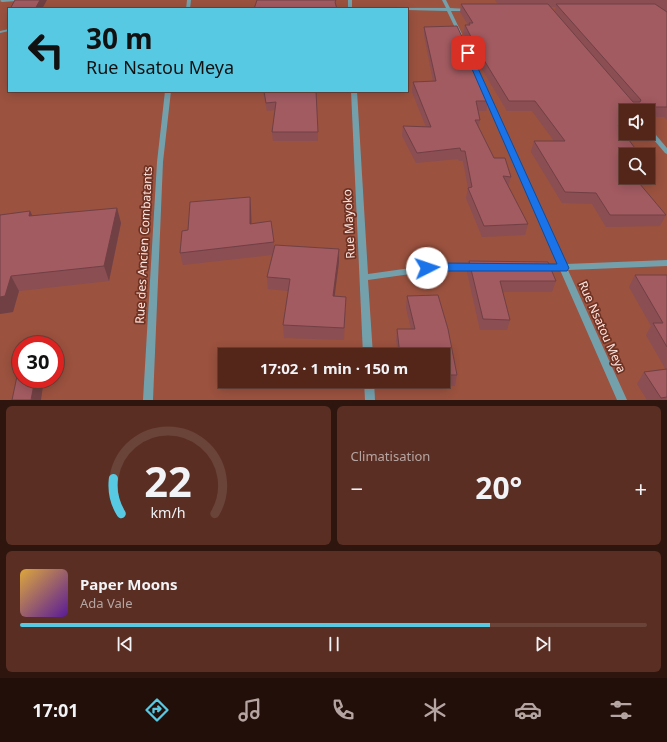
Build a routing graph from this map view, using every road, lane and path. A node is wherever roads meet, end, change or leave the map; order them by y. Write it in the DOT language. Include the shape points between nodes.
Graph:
graph roads {
  1 [pos="17,0"];
  2 [pos="444,0"];
  3 [pos="2,2"];
  4 [pos="408,10"];
  5 [pos="449,10"];
  6 [pos="472,10"];
  7 [pos="462,39"];
  8 [pos="475,68"];
  9 [pos="168,92"];
  10 [pos="354,92"];
  11 [pos="655,137"];
  12 [pos="667,152"];
  13 [pos="667,263"];
  14 [pos="486,267"];
  15 [pos="532,268"];
  16 [pos="564,268"];
  17 [pos="365,277"];
  18 [pos="368,348"];
  19 [pos="369,388"];
  20 [pos="148,400"];
  21 [pos="370,400"];
  22 [pos="622,400"];
  1 -- 3 [label="street"];
  2 -- 5 [label="street"];
  4 -- 5 [label="street"];
  5 -- 6 [label="street"];
  5 -- 7 [label="street"];
  8 -- 16 [label="street, Rue Nsatou Meya"];
  9 -- 20 [label="street, Rue des Ancien Combatants" via="160,162"];
  10 -- 17 [label="street, Rue Mayoko"];
  11 -- 12 [label="street"];
  13 -- 16 [label="street"];
  14 -- 17 [label="street" via="439,267"];
  15 -- 16 [label="street"];
  16 -- 22 [label="street, Rue Nsatou Meya"];
  17 -- 18 [label="street, Rue Mayoko"];
  19 -- 21 [label="street"];
}
